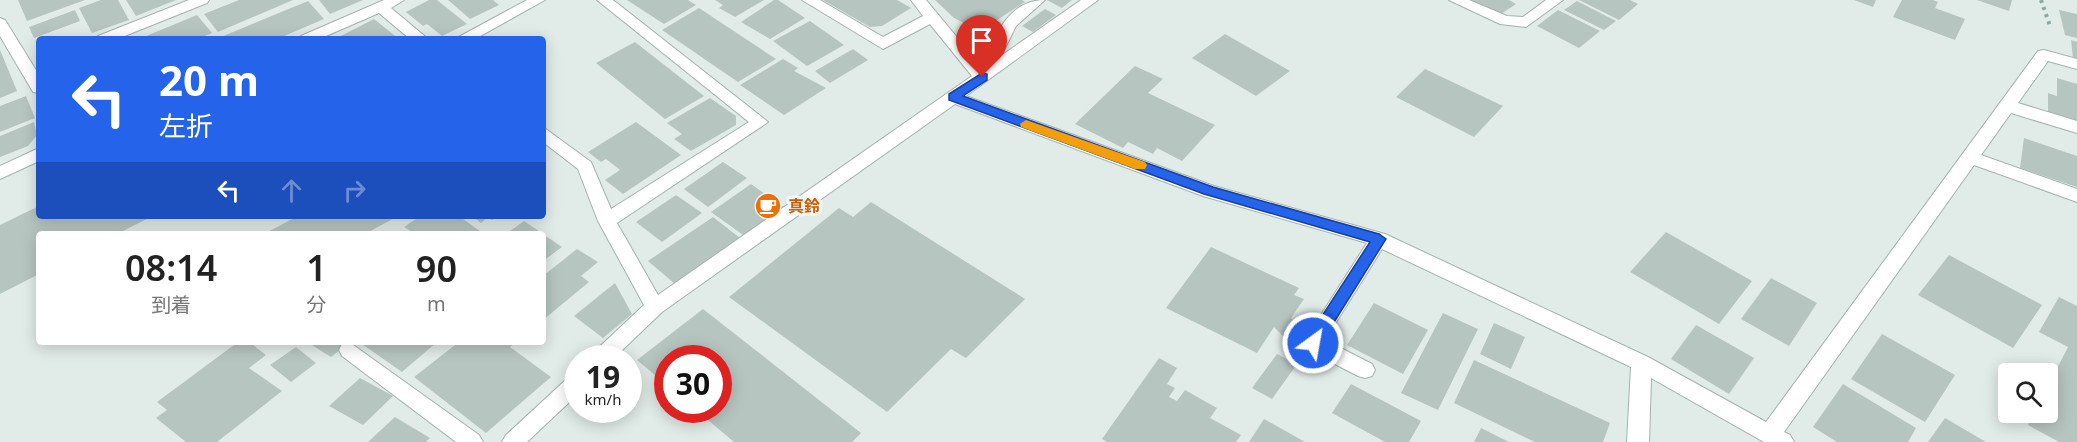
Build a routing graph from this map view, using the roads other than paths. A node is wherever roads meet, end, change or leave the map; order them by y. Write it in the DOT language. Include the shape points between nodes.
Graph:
graph roads {
  1 [pos="202,0"];
  2 [pos="397,0"];
  3 [pos="538,0"];
  4 [pos="604,0"];
  5 [pos="809,0"];
  6 [pos="918,0"];
  7 [pos="1038,0"];
  8 [pos="1091,0"];
  9 [pos="1456,0"];
  10 [pos="1556,0"];
  11 [pos="380,7"];
  12 [pos="932,17"];
  13 [pos="0,22"];
  14 [pos="111,36"];
  15 [pos="313,36"];
  16 [pos="416,36"];
  17 [pos="469,36"];
  18 [pos="2077,64"];
  19 [pos="33,66"];
  20 [pos="982,77"];
  21 [pos="953,97"];
  22 [pos="2008,106"];
  23 [pos="2077,126"];
  24 [pos="546,135"];
  25 [pos="36,155"];
  26 [pos="1972,158"];
  27 [pos="0,173"];
  28 [pos="2077,196"];
  29 [pos="607,221"];
  30 [pos="1379,239"];
  31 [pos="655,307"];
  32 [pos="615,345"];
  33 [pos="349,350"];
  34 [pos="1641,363"];
  35 [pos="1365,370"];
  36 [pos="564,394"];
  37 [pos="1776,438"];
  38 [pos="472,442"];
  39 [pos="513,442"];
  40 [pos="1638,442"];
  1 -- 14 [label="street"];
  2 -- 11 [label="street"];
  3 -- 17 [label="street"];
  4 -- 29 [label="street" via="760,122"];
  5 -- 12 [label="street" via="883,44"];
  6 -- 12 [label="street"];
  7 -- 20 [label="street" via="1010,23"];
  8 -- 20 [label="street"];
  9 -- 10 [label="street" via="1505,21 1526,22"];
  11 -- 15 [label="street"];
  11 -- 16 [label="street"];
  12 -- 20 [label="street"];
  13 -- 19 [label="street"];
  18 -- 22 [label="street" via="2044,55"];
  20 -- 21 [label="street"];
  21 -- 30 [label="street" via="1209,191"];
  21 -- 31 [label="street"];
  22 -- 23 [label="street"];
  22 -- 26 [label="street"];
  24 -- 29 [label="street" via="585,166"];
  25 -- 27 [label="street"];
  26 -- 28 [label="street"];
  26 -- 37 [label="street"];
  29 -- 31 [label="street"];
  30 -- 34 [label="street"];
  30 -- 35 [label="street" via="1313,343"];
  31 -- 32 [label="street"];
  33 -- 38 [label="street"];
  34 -- 37 [label="street"];
  34 -- 40 [label="street"];
  36 -- 39 [label="street"];
}
